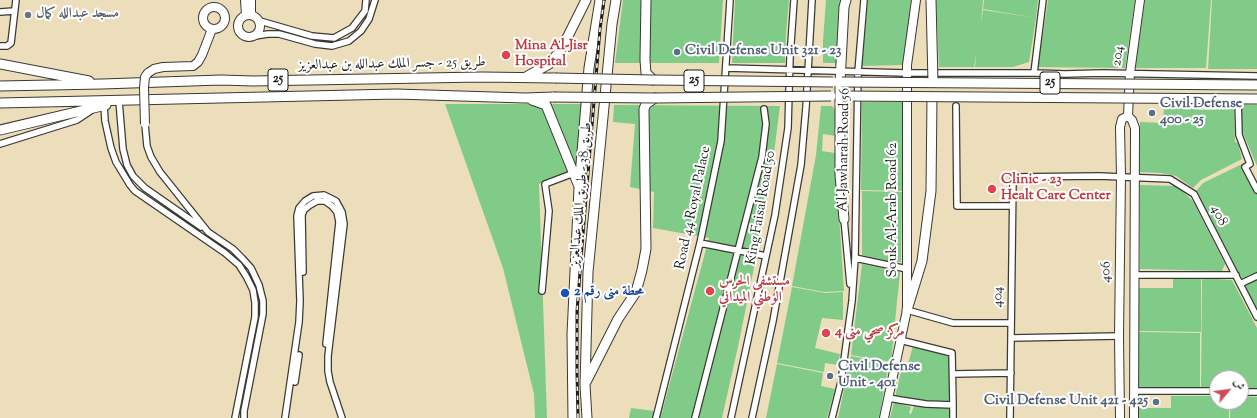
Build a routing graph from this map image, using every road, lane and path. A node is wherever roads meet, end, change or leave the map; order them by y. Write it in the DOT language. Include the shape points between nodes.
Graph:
graph roads {
  1 [pos="16,0"];
  2 [pos="245,0"];
  3 [pos="251,0"];
  4 [pos="366,0"];
  5 [pos="375,0"];
  6 [pos="586,0"];
  7 [pos="600,0"];
  8 [pos="616,0"];
  9 [pos="646,0"];
  10 [pos="730,0"];
  11 [pos="794,0"];
  12 [pos="812,0"];
  13 [pos="846,0"];
  14 [pos="864,0"];
  15 [pos="916,0"];
  16 [pos="931,0"];
  17 [pos="1043,0"];
  18 [pos="1140,0"];
  19 [pos="14,11"];
  20 [pos="0,12"];
  21 [pos="249,15"];
  22 [pos="225,20"];
  23 [pos="239,22"];
  24 [pos="260,22"];
  25 [pos="212,29"];
  26 [pos="255,36"];
  27 [pos="0,46"];
  28 [pos="0,64"];
  29 [pos="726,68"];
  30 [pos="790,70"];
  31 [pos="807,70"];
  32 [pos="840,71"];
  33 [pos="858,72"];
  34 [pos="906,73"];
  35 [pos="1034,73"];
  36 [pos="1130,74"];
  37 [pos="1257,76"];
  38 [pos="524,78"];
  39 [pos="653,80"];
  40 [pos="838,82"];
  41 [pos="933,82"];
  42 [pos="102,84"];
  43 [pos="1257,84"];
  44 [pos="0,86"];
  45 [pos="838,96"];
  46 [pos="932,97"];
  47 [pos="524,98"];
  48 [pos="655,98"];
  49 [pos="1238,98"];
  50 [pos="1257,100"];
  51 [pos="119,101"];
  52 [pos="0,103"];
  53 [pos="100,106"];
  54 [pos="956,106"];
  55 [pos="764,109"];
  56 [pos="1128,116"];
  57 [pos="145,124"];
  58 [pos="0,130"];
  59 [pos="0,144"];
  60 [pos="574,173"];
  61 [pos="1121,176"];
  62 [pos="1013,177"];
  63 [pos="1135,177"];
  64 [pos="579,188"];
  65 [pos="1257,190"];
  66 [pos="1012,206"];
  67 [pos="844,219"];
  68 [pos="208,232"];
  69 [pos="700,243"];
  70 [pos="738,252"];
  71 [pos="766,256"];
  72 [pos="855,258"];
  73 [pos="907,269"];
  74 [pos="1135,275"];
  75 [pos="1236,275"];
  76 [pos="1257,276"];
  77 [pos="1240,284"];
  78 [pos="542,291"];
  79 [pos="852,301"];
  80 [pos="907,310"];
  81 [pos="1257,317"];
  82 [pos="1011,323"];
  83 [pos="1119,336"];
  84 [pos="1011,338"];
  85 [pos="900,340"];
  86 [pos="1011,373"];
  87 [pos="953,374"];
  88 [pos="585,386"];
  89 [pos="1134,391"];
  90 [pos="1209,391"];
  91 [pos="889,398"];
  92 [pos="953,405"];
  93 [pos="235,418"];
  94 [pos="244,418"];
  95 [pos="285,418"];
  96 [pos="289,418"];
  97 [pos="339,418"];
  98 [pos="342,418"];
  99 [pos="573,418"];
  100 [pos="587,418"];
  101 [pos="656,418"];
  102 [pos="695,418"];
  103 [pos="731,418"];
  104 [pos="752,418"];
  105 [pos="832,418"];
  106 [pos="884,418"];
  107 [pos="953,418"];
  108 [pos="1010,418"];
  109 [pos="1120,418"];
  110 [pos="1134,418"];
  1 -- 19 [label="street"];
  2 -- 21 [label="street"];
  3 -- 21 [label="street"];
  4 -- 24 [label="street" via="365,11 352,28 334,38 312,36"];
  5 -- 26 [label="street" via="369,19 361,31 349,41 332,46 273,33"];
  6 -- 38 [label="main road" via="561,50 549,64"];
  7 -- 64 [label="main road, طريق 38 - طريق الملك عبدالعزيز" via="589,68"];
  8 -- 88 [label="main road, طريق 38 - طريق الملك عبدالعزيز" via="588,272"];
  9 -- 39 [label="main road" via="644,60 646,73"];
  10 -- 29 [label="street, Road 44 Royal Palace"];
  11 -- 30 [label="street, King Faisal Road 50"];
  12 -- 31 [label="street"];
  13 -- 32 [label="main road"];
  14 -- 33 [label="street, Al-Jawharah Road 56"];
  15 -- 34 [label="street, Souk Al-Arab Road 62"];
  16 -- 41 [label="main road, bridge"];
  17 -- 35 [label="street"];
  18 -- 36 [label="street, 204"];
  19 -- 20 [label="street"];
  19 -- 27 [label="street" via="11,43"];
  21 -- 23 [label="street"];
  21 -- 24 [label="street" via="255,16"];
  22 -- 23 [label="street"];
  22 -- 25 [label="street" via="220,27"];
  22 -- 25 [label="street" via="222,10 214,7 206,10 203,14 204,24"];
  23 -- 26 [label="street" via="238,29 242,35"];
  24 -- 26 [label="street" via="258,34"];
  25 -- 57 [label="street, bridge" via="202,55 193,66 163,67 148,73 145,77"];
  28 -- 42 [label="main road"];
  29 -- 30 [label="street"];
  29 -- 69 [label="street, Road 44 Royal Palace" via="721,141"];
  30 -- 31 [label="street"];
  30 -- 71 [label="street, King Faisal Road 50" via="788,128"];
  31 -- 32 [label="street"];
  31 -- 104 [label="street" via="801,166 773,321"];
  32 -- 33 [label="street"];
  32 -- 40 [label="main road"];
  33 -- 34 [label="street"];
  33 -- 72 [label="street, Al-Jawharah Road 56"];
  34 -- 35 [label="street"];
  34 -- 73 [label="street, Souk Al-Arab Road 62"];
  35 -- 36 [label="street"];
  36 -- 37 [label="street"];
  36 -- 56 [label="street, 204"];
  38 -- 39 [label="main road, طريق 25 - جسر الملك عبدالله بن عبدالعزيز / 25, bridge"];
  38 -- 42 [label="main road, طريق 25 - جسر الملك عبدالله بن عبدالعزيز / 25" via="221,80"];
  39 -- 40 [label="main road, طريق 25 - جسر الملك عبدالله بن عبدالعزيز / 25, bridge"];
  40 -- 41 [label="main road, طريق 25 - جسر الملك عبدالله بن عبدالعزيز / 25, bridge"];
  40 -- 45 [label="main road"];
  41 -- 43 [label="main road, طريق 25 - جسر الملك عبدالله بن عبدالعزيز / 25, bridge"];
  42 -- 44 [label="main road, طريق 25 - جسر الملك عبدالله بن عبدالعزيز / 25"];
  45 -- 46 [label="main road, 25, bridge"];
  45 -- 48 [label="main road, 25, bridge"];
  45 -- 67 [label="main road"];
  46 -- 50 [label="main road, 25, bridge"];
  46 -- 80 [label="main road" via="931,191 922,261"];
  47 -- 48 [label="main road, 25, bridge"];
  47 -- 51 [label="main road, طريق 25 - جسر الملك عبدالله بن عبدالعزيز / 25" via="396,94"];
  47 -- 60 [label="main road" via="546,105"];
  48 -- 88 [label="main road" via="646,104 644,109 646,249 642,270 636,292 618,319"];
  49 -- 65 [label="street" via="1240,135 1250,164 1245,167"];
  51 -- 52 [label="main road, طريق 25 - جسر الملك عبدالله بن عبدالعزيز / 25"];
  51 -- 53 [label="main road"];
  51 -- 68 [label="street" via="123,149 133,176 145,188"];
  53 -- 58 [label="main road"];
  53 -- 59 [label="street" via="77,120"];
  53 -- 93 [label="street" via="116,162 130,185 225,253 239,265 253,290 255,317"];
  54 -- 66 [label="street" via="957,206"];
  55 -- 70 [label="street" via="766,124 762,157"];
  56 -- 61 [label="street, 406" via="1122,119 1120,127"];
  56 -- 63 [label="street, 406" via="1135,128"];
  57 -- 68 [label="street" via="151,157"];
  60 -- 64 [label="main road"];
  60 -- 78 [label="street" via="545,184 549,211"];
  61 -- 62 [label="street, 408"];
  61 -- 63 [label="street, 408"];
  61 -- 83 [label="street, 406"];
  62 -- 66 [label="street, 404"];
  63 -- 74 [label="street, 406"];
  63 -- 75 [label="street, 408" via="1170,179 1194,194"];
  64 -- 99 [label="main road, طريق 38 - طريق الملك عبدالعزيز" via="572,334"];
  66 -- 82 [label="street, 404"];
  67 -- 79 [label="street, Al-Jawharah Road 56"];
  68 -- 94 [label="street" via="233,249 251,268 263,302 261,332"];
  69 -- 70 [label="street"];
  69 -- 101 [label="street, Road 44 Royal Palace"];
  70 -- 71 [label="street"];
  70 -- 102 [label="street"];
  71 -- 103 [label="street, King Faisal Road 50"];
  72 -- 73 [label="street"];
  72 -- 79 [label="street, Al-Jawharah Road 56"];
  73 -- 80 [label="street, Souk Al-Arab Road 62"];
  74 -- 75 [label="street"];
  74 -- 89 [label="street, 406"];
  75 -- 77 [label="street, 408"];
  76 -- 77 [label="street"];
  77 -- 81 [label="street, 408"];
  79 -- 105 [label="street, Al-Jawharah Road 56" via="841,382"];
  80 -- 82 [label="street" via="953,324"];
  80 -- 85 [label="street, Souk Al-Arab Road 62"];
  82 -- 84 [label="street, 404"];
  83 -- 84 [label="street"];
  83 -- 109 [label="street, 406"];
  84 -- 86 [label="street, 404"];
  85 -- 87 [label="street" via="952,353"];
  85 -- 91 [label="street, Souk Al-Arab Road 62"];
  86 -- 87 [label="street"];
  86 -- 108 [label="street, 404"];
  87 -- 92 [label="street"];
  88 -- 100 [label="main road, طريق 38 - طريق الملك عبدالعزيز"];
  89 -- 90 [label="street"];
  89 -- 110 [label="street, 406"];
  91 -- 92 [label="street"];
  91 -- 106 [label="street, Souk Al-Arab Road 62"];
  92 -- 107 [label="street"];
  95 -- 98 [label="street" via="299,322 297,216 305,201 313,196 324,195 336,201 342,212 344,224 328,356 330,382"];
  96 -- 97 [label="street" via="303,320 302,215 304,210 317,201 332,206 337,212 339,222 324,365 327,385"];
}
